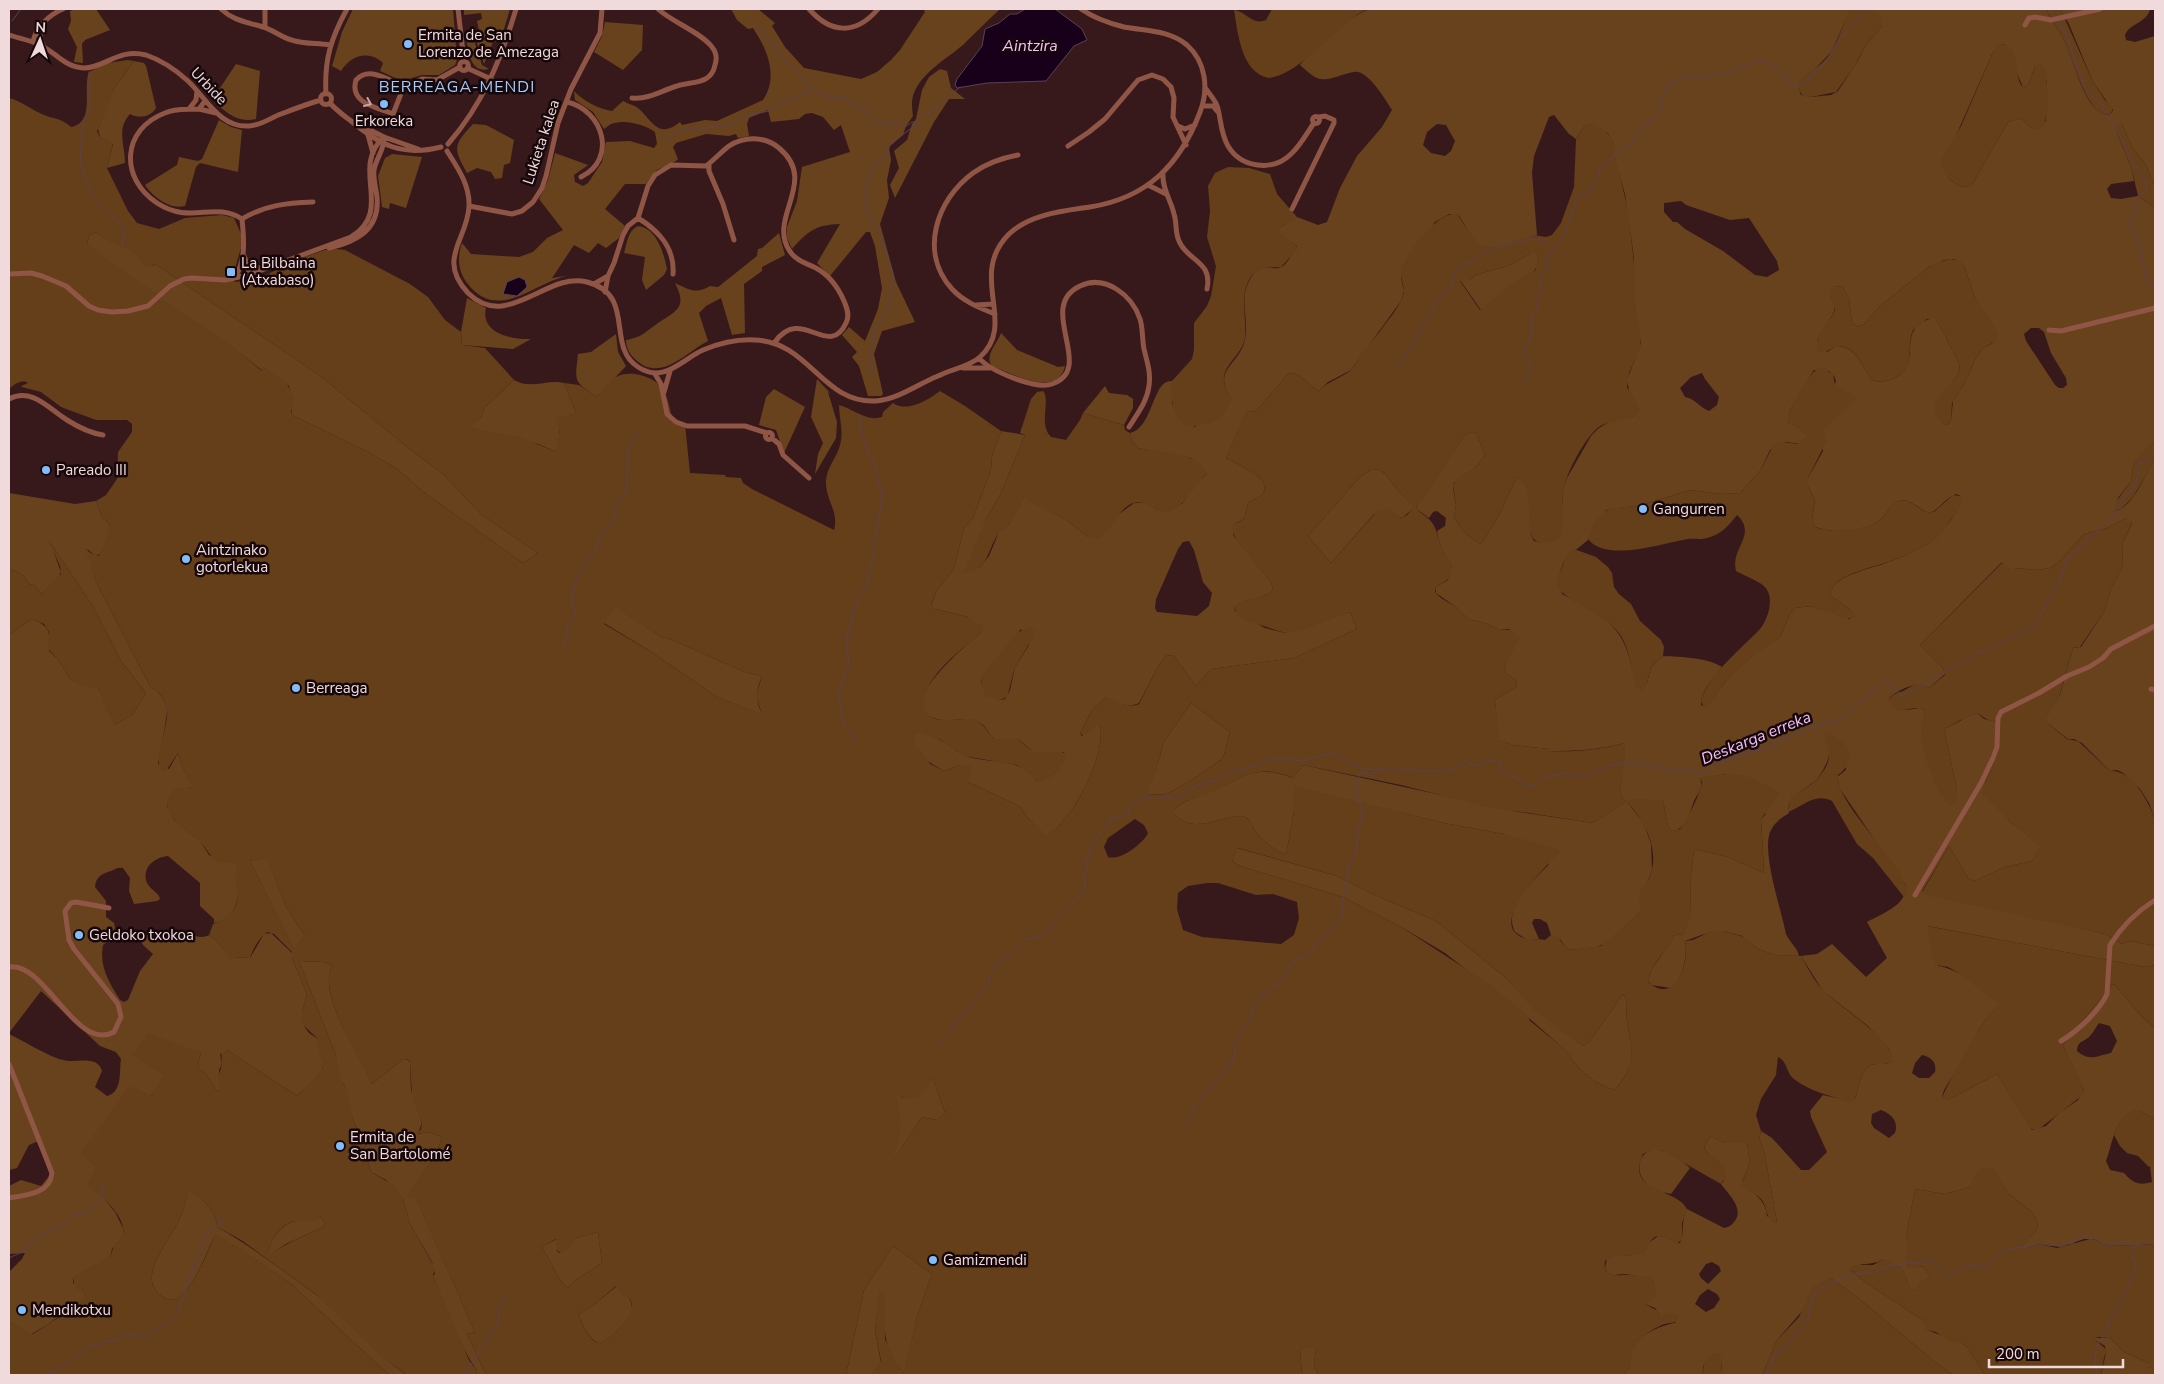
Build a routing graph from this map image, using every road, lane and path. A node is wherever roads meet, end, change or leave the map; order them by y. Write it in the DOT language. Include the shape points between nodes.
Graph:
graph roads {
  1 [pos="63,9"];
  2 [pos="221,9"];
  3 [pos="266,9"];
  4 [pos="347,9"];
  5 [pos="458,9"];
  6 [pos="516,9"];
  7 [pos="602,9"];
  8 [pos="658,9"];
  9 [pos="809,9"];
  10 [pos="878,9"];
  11 [pos="1081,9"];
  12 [pos="2100,9"];
  13 [pos="2025,26"];
  14 [pos="265,27"];
  15 [pos="9,35"];
  16 [pos="38,36"];
  17 [pos="26,40"];
  18 [pos="33,42"];
  19 [pos="330,45"];
  20 [pos="44,47"];
  21 [pos="464,61"];
  22 [pos="460,68"];
  23 [pos="468,68"];
  24 [pos="492,78"];
  25 [pos="404,86"];
  26 [pos="1206,89"];
  27 [pos="197,92"];
  28 [pos="326,94"];
  29 [pos="632,98"];
  30 [pos="1204,98"];
  31 [pos="321,100"];
  32 [pos="205,101"];
  33 [pos="567,102"];
  34 [pos="330,103"];
  35 [pos="1213,103"];
  36 [pos="194,105"];
  37 [pos="1202,106"];
  38 [pos="188,109"];
  39 [pos="200,110"];
  40 [pos="217,113"];
  41 [pos="351,121"];
  42 [pos="1195,125"];
  43 [pos="1183,131"];
  44 [pos="368,135"];
  45 [pos="1190,136"];
  46 [pos="384,137"];
  47 [pos="379,142"];
  48 [pos="448,144"];
  49 [pos="385,145"];
  50 [pos="1186,145"];
  51 [pos="1068,146"];
  52 [pos="441,147"];
  53 [pos="394,149"];
  54 [pos="418,149"];
  55 [pos="447,151"];
  56 [pos="373,153"];
  57 [pos="1018,155"];
  58 [pos="377,161"];
  59 [pos="709,164"];
  60 [pos="697,166"];
  61 [pos="1162,174"];
  62 [pos="581,177"];
  63 [pos="711,177"];
  64 [pos="1155,180"];
  65 [pos="1148,186"];
  66 [pos="1161,188"];
  67 [pos="314,202"];
  68 [pos="469,206"];
  69 [pos="1292,209"];
  70 [pos="480,210"];
  71 [pos="468,213"];
  72 [pos="242,218"];
  73 [pos="638,218"];
  74 [pos="734,240"];
  75 [pos="242,253"];
  76 [pos="304,254"];
  77 [pos="248,264"];
  78 [pos="242,266"];
  79 [pos="264,269"];
  80 [pos="9,274"];
  81 [pos="673,274"];
  82 [pos="248,275"];
  83 [pos="608,276"];
  84 [pos="235,278"];
  85 [pos="594,284"];
  86 [pos="1208,289"];
  87 [pos="605,292"];
  88 [pos="972,304"];
  89 [pos="993,304"];
  90 [pos="2155,308"];
  91 [pos="995,314"];
  92 [pos="2049,330"];
  93 [pos="776,342"];
  94 [pos="979,358"];
  95 [pos="961,368"];
  96 [pos="990,368"];
  97 [pos="670,371"];
  98 [pos="655,374"];
  99 [pos="664,392"];
  100 [pos="9,399"];
  101 [pos="1129,427"];
  102 [pos="103,436"];
  103 [pos="810,478"];
  104 [pos="2155,626"];
  105 [pos="1915,895"];
  106 [pos="2155,900"];
  107 [pos="109,908"];
  108 [pos="9,967"];
  109 [pos="2061,1041"];
  110 [pos="9,1064"];
  111 [pos="9,1198"];
  1 -- 16 [label="street" via="49,16"];
  2 -- 14 [label="street" via="242,23"];
  3 -- 14 [label="street"];
  4 -- 19 [label="street"];
  5 -- 21 [label="street"];
  6 -- 24 [label="street"];
  7 -- 33 [label="street, Lukieta kalea" via="600,33"];
  8 -- 29 [label="street" via="709,43 715,52 716,65 700,82"];
  9 -- 10 [label="street" via="820,21 840,28 862,24"];
  11 -- 26 [label="street" via="1112,24 1177,38 1198,59 1204,71"];
  12 -- 13 [label="street" via="2051,20 2029,18"];
  14 -- 19 [label="street" via="296,42"];
  15 -- 17 [label="street, Urbide"];
  16 -- 17 [label="street"];
  16 -- 18 [label="street"];
  16 -- 20 [label="street"];
  17 -- 18 [label="street, Urbide"];
  18 -- 20 [label="street, Urbide"];
  19 -- 28 [label="street"];
  20 -- 27 [label="street, Urbide" via="68,65 84,68 125,54 147,56 176,70"];
  21 -- 22 [label="street"];
  21 -- 23 [label="street"];
  22 -- 23 [label="street"];
  22 -- 25 [label="street" via="437,80 422,79"];
  23 -- 24 [label="street"];
  24 -- 48 [label="street" via="463,127"];
  25 -- 25 [label="street, one-way" via="371,73 356,80 354,92 357,98 393,114"];
  26 -- 30 [label="street"];
  26 -- 35 [label="street"];
  27 -- 32 [label="street, Urbide"];
  27 -- 36 [label="street"];
  28 -- 31 [label="street"];
  28 -- 34 [label="street" via="331,98"];
  30 -- 35 [label="street"];
  30 -- 37 [label="street"];
  31 -- 34 [label="street" via="324,104"];
  31 -- 40 [label="street, Urbide" via="251,126 229,122"];
  32 -- 36 [label="street"];
  32 -- 39 [label="street"];
  32 -- 40 [label="street, Urbide"];
  33 -- 62 [label="street" via="587,111 602,134 598,162"];
  33 -- 70 [label="street, Lukieta kalea" via="558,123 542,188 533,202 512,214"];
  34 -- 41 [label="street"];
  35 -- 37 [label="street"];
  35 -- 69 [label="street" via="1229,148 1240,159 1259,166 1273,164 1292,154 1314,123 1313,117 1334,120"];
  36 -- 38 [label="street"];
  37 -- 42 [label="street"];
  38 -- 39 [label="street"];
  38 -- 72 [label="street" via="156,116 135,137 130,159 136,180 156,203 171,210 187,214 222,210"];
  39 -- 40 [label="street"];
  41 -- 44 [label="street"];
  41 -- 46 [label="street"];
  42 -- 43 [label="street"];
  42 -- 45 [label="street"];
  43 -- 45 [label="street"];
  43 -- 50 [label="street"];
  43 -- 51 [label="street" via="1173,117 1171,87 1163,79 1148,75 1138,80 1105,119"];
  44 -- 47 [label="street"];
  44 -- 56 [label="street"];
  45 -- 50 [label="street"];
  46 -- 47 [label="street"];
  46 -- 49 [label="street"];
  46 -- 54 [label="street"];
  47 -- 49 [label="street"];
  47 -- 56 [label="street"];
  48 -- 52 [label="street"];
  48 -- 55 [label="street"];
  49 -- 53 [label="street"];
  49 -- 58 [label="street"];
  50 -- 61 [label="street"];
  52 -- 54 [label="street"];
  52 -- 55 [label="street"];
  53 -- 54 [label="street"];
  53 -- 58 [label="street" via="385,152"];
  55 -- 68 [label="street" via="460,172"];
  56 -- 76 [label="street" via="369,179 372,213 367,223 351,237"];
  57 -- 88 [label="street" via="989,163 966,179 953,192 937,222 934,246 940,269 953,290"];
  58 -- 76 [label="street" via="374,170 377,206 366,231 354,241"];
  59 -- 60 [label="street"];
  59 -- 63 [label="street"];
  59 -- 93 [label="street" via="729,146 748,139 768,141 786,154 795,174 794,193 784,225 786,243 796,258 828,277 845,303 848,318 836,334 824,337 793,328 784,332"];
  60 -- 63 [label="street"];
  60 -- 73 [label="street" via="678,164 660,171 651,181"];
  61 -- 64 [label="street"];
  61 -- 66 [label="street"];
  63 -- 74 [label="street"];
  64 -- 65 [label="street"];
  64 -- 66 [label="street"];
  65 -- 66 [label="street"];
  65 -- 89 [label="street" via="1106,204 1064,210 1013,230 999,245 991,266"];
  66 -- 86 [label="street" via="1167,194 1175,217 1179,242 1204,268"];
  67 -- 72 [label="street" via="264,208"];
  68 -- 70 [label="street, Lukieta kalea"];
  68 -- 71 [label="street"];
  70 -- 71 [label="street, Lukieta kalea"];
  71 -- 85 [label="street" via="456,245 454,263 460,282 479,300 505,305 535,296 559,282 576,280"];
  72 -- 75 [label="street"];
  73 -- 81 [label="street" via="653,227 665,242"];
  73 -- 83 [label="street" via="623,235"];
  75 -- 77 [label="street"];
  75 -- 78 [label="street"];
  76 -- 79 [label="street"];
  77 -- 79 [label="street"];
  77 -- 82 [label="street"];
  78 -- 82 [label="street"];
  78 -- 84 [label="street"];
  79 -- 82 [label="street"];
  80 -- 84 [label="street" via="31,273 52,279 66,286 89,306 112,312 148,306 170,286 184,279"];
  82 -- 84 [label="street"];
  83 -- 85 [label="street"];
  83 -- 87 [label="street"];
  85 -- 87 [label="street"];
  87 -- 98 [label="street" via="619,316 624,353 638,368"];
  88 -- 89 [label="street"];
  88 -- 91 [label="street"];
  89 -- 91 [label="street"];
  90 -- 92 [label="street" via="2061,331"];
  91 -- 94 [label="street" via="995,337"];
  93 -- 95 [label="street" via="810,366 833,388 866,401 889,399 949,370"];
  93 -- 97 [label="street" via="737,340 718,344"];
  94 -- 95 [label="street"];
  94 -- 96 [label="street"];
  95 -- 96 [label="street"];
  96 -- 101 [label="street" via="1040,386 1058,381 1069,367 1062,316 1067,297 1085,284 1100,283 1113,287 1126,296 1136,311 1150,368 1145,401"];
  97 -- 98 [label="street"];
  97 -- 99 [label="street"];
  98 -- 99 [label="street"];
  99 -- 103 [label="street" via="667,414 682,425 745,426 772,434 783,455"];
  100 -- 102 [label="street" via="20,395 36,398 76,426"];
  104 -- 105 [label="street" via="2111,649 2090,667 2000,712 1993,758"];
  106 -- 109 [label="street" via="2137,912 2113,939 2104,1000"];
  107 -- 108 [label="street" via="71,903 65,911 65,919 71,945 118,1004 121,1017 114,1032 100,1036 91,1032 21,967"];
  110 -- 111 [label="street" via="52,1173 44,1189"];
}
